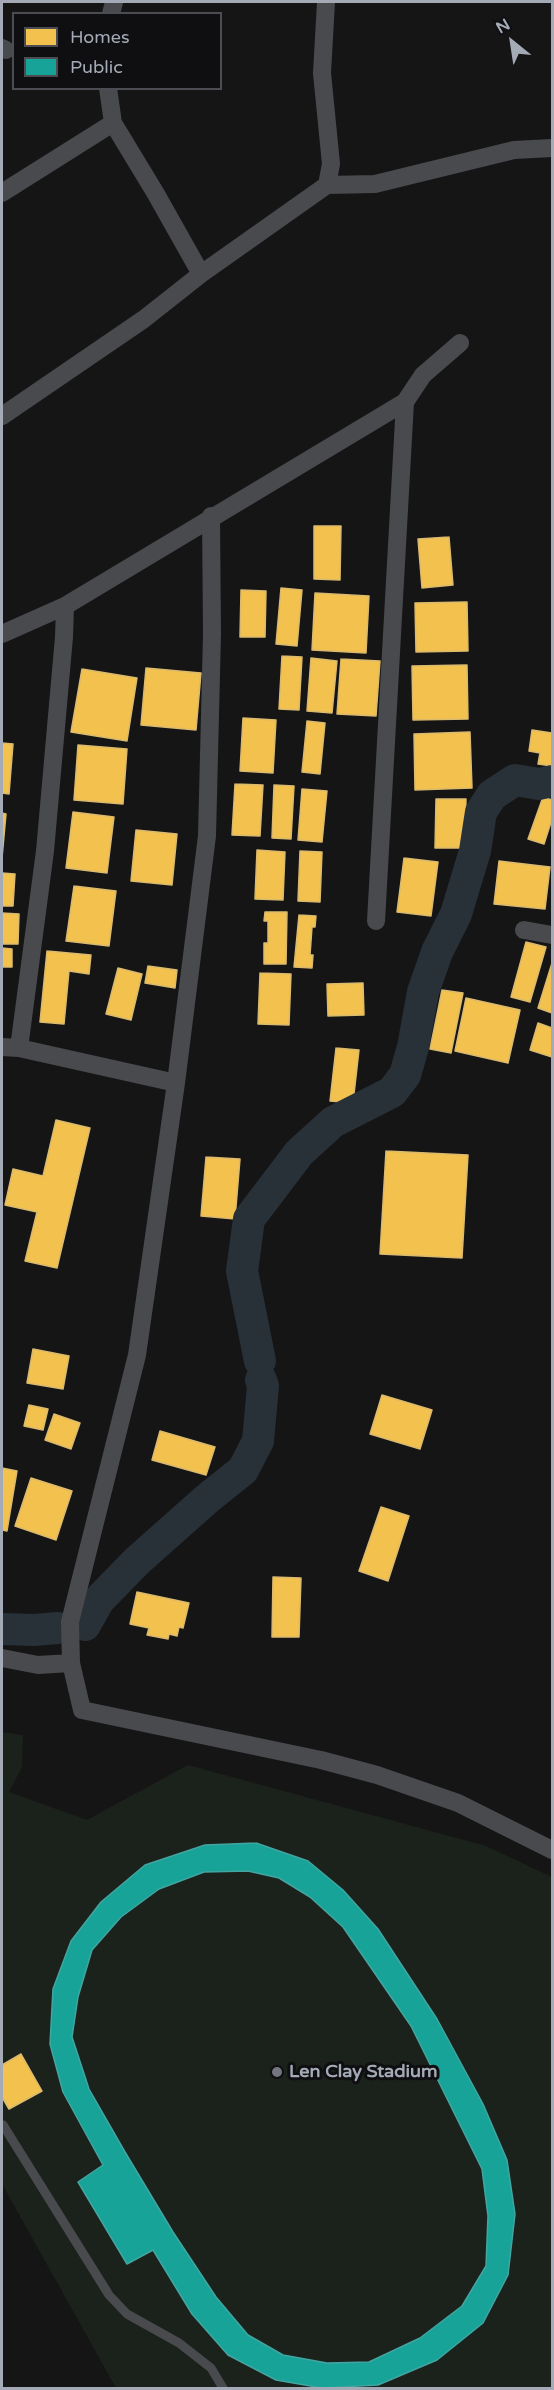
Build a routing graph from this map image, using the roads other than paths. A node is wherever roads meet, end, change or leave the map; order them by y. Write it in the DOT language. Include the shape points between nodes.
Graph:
graph roads {
  1 [pos="326,2"];
  2 [pos="108,90"];
  3 [pos="113,123"];
  4 [pos="552,148"];
  5 [pos="327,185"];
  6 [pos="2,193"];
  7 [pos="201,274"];
  8 [pos="460,343"];
  9 [pos="405,402"];
  10 [pos="2,416"];
  11 [pos="211,516"];
  12 [pos="65,606"];
  13 [pos="2,634"];
  14 [pos="376,921"];
  15 [pos="524,930"];
  16 [pos="552,935"];
  17 [pos="10,1048"];
  18 [pos="176,1083"];
  19 [pos="2,1658"];
  20 [pos="71,1663"];
  21 [pos="552,1850"];
  22 [pos="3,2125"];
  23 [pos="223,2388"];
  1 -- 5 [label="street" via="322,73 331,164"];
  2 -- 3 [label="street"];
  3 -- 6 [label="street"];
  3 -- 7 [label="street"];
  4 -- 5 [label="street" via="514,150 375,184"];
  5 -- 7 [label="street"];
  7 -- 10 [label="street" via="144,319"];
  8 -- 9 [label="street" via="423,375"];
  9 -- 11 [label="street"];
  9 -- 14 [label="street"];
  11 -- 12 [label="street"];
  11 -- 18 [label="street" via="207,836"];
  12 -- 13 [label="street"];
  12 -- 17 [label="street" via="45,850"];
  15 -- 16 [label="street"];
  17 -- 18 [label="street"];
  18 -- 20 [label="street" via="137,1355 70,1622"];
  19 -- 20 [label="street" via="38,1665"];
  20 -- 21 [label="street" via="81,1710 377,1775 458,1803"];
  22 -- 23 [label="lane" via="109,2295 127,2314 179,2343 211,2368"];
}
